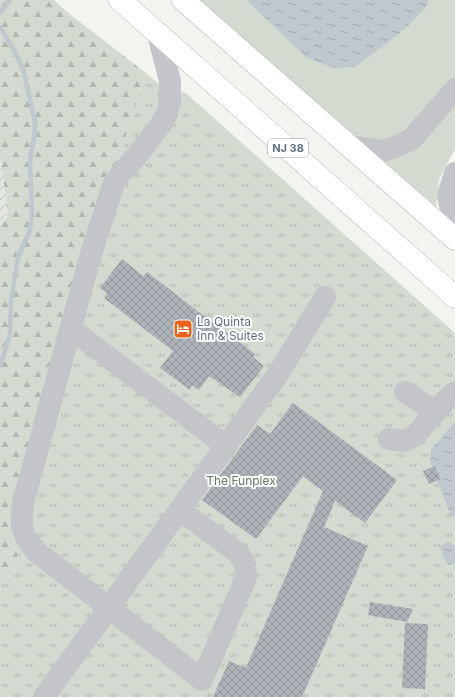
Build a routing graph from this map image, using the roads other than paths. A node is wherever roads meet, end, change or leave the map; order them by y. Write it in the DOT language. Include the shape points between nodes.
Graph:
graph roads {
  1 [pos="120,0"];
  2 [pos="183,0"];
  3 [pos="158,34"];
  4 [pos="455,89"];
  5 [pos="350,146"];
  6 [pos="455,173"];
  7 [pos="455,232"];
  8 [pos="455,239"];
  9 [pos="325,297"];
  10 [pos="455,297"];
  11 [pos="71,329"];
  12 [pos="405,392"];
  13 [pos="455,392"];
  14 [pos="435,412"];
  15 [pos="389,439"];
  16 [pos="226,446"];
  17 [pos="180,510"];
  18 [pos="109,608"];
  19 [pos="44,697"];
  1 -- 3 [label="highway, NJ 38"];
  2 -- 5 [label="highway"];
  3 -- 10 [label="highway, NJ 38"];
  3 -- 11 [label="lane" via="170,81 167,114 162,124 114,183 91,254"];
  4 -- 5 [label="lane" via="412,138 398,146 382,151"];
  5 -- 8 [label="highway"];
  6 -- 7 [label="lane" via="448,195"];
  9 -- 16 [label="lane" via="278,374"];
  11 -- 16 [label="lane"];
  11 -- 18 [label="lane" via="23,503 21,521 25,536 38,552"];
  12 -- 14 [label="lane"];
  13 -- 14 [label="lane"];
  14 -- 15 [label="lane" via="416,435 404,441"];
  16 -- 17 [label="lane"];
  17 -- 18 [label="lane"];
  17 -- 18 [label="lane" via="238,553 245,564 246,578 202,680"];
  18 -- 19 [label="lane"];
}
